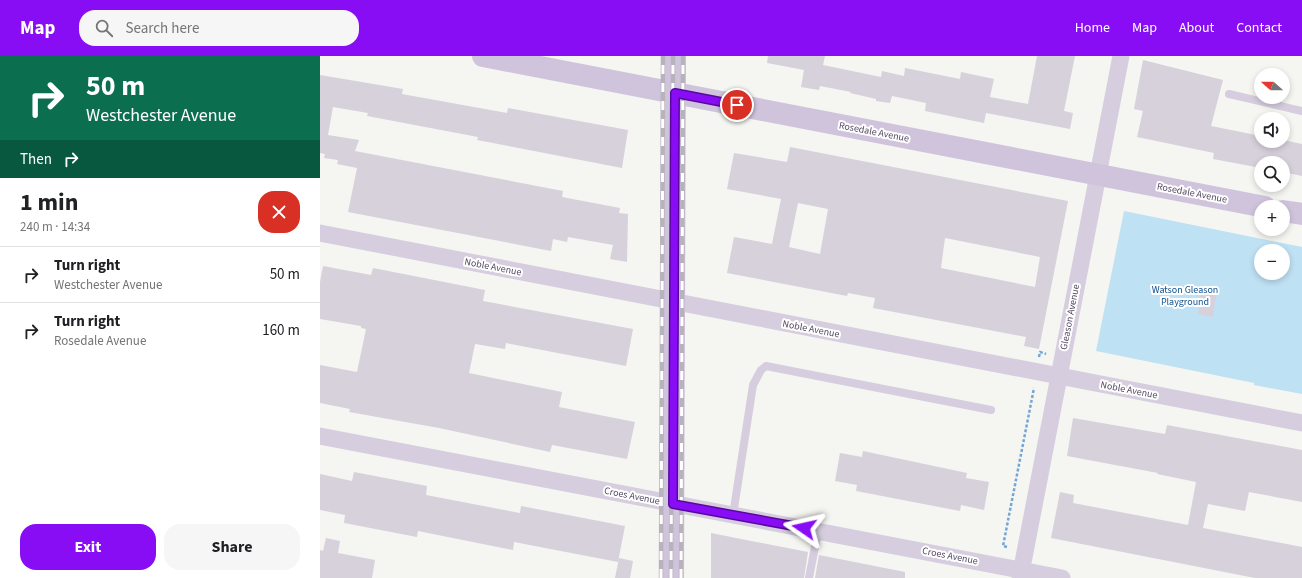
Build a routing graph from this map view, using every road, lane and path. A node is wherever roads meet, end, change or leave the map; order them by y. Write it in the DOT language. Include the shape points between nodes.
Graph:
graph roads {
  1 [pos="483,56"];
  2 [pos="675,56"];
  3 [pos="1121,56"];
  4 [pos="675,93"];
  5 [pos="1229,94"];
  6 [pos="1302,111"];
  7 [pos="1098,174"];
  8 [pos="1254,205"];
  9 [pos="1290,211"];
  10 [pos="1302,214"];
  11 [pos="320,233"];
  12 [pos="674,302"];
  13 [pos="1040,352"];
  14 [pos="1046,354"];
  15 [pos="1059,377"];
  16 [pos="1034,390"];
  17 [pos="991,410"];
  18 [pos="1302,424"];
  19 [pos="320,436"];
  20 [pos="673,504"];
  21 [pos="733,515"];
  22 [pos="818,531"];
  23 [pos="1007,547"];
  24 [pos="1021,574"];
  25 [pos="673,578"];
  26 [pos="809,578"];
  27 [pos="1062,578"];
  1 -- 4 [label="street, Rosedale Avenue"];
  2 -- 4 [label="street"];
  3 -- 7 [label="street, Gleason Avenue"];
  4 -- 7 [label="street, Rosedale Avenue"];
  4 -- 12 [label="street"];
  5 -- 6 [label="lane"];
  7 -- 8 [label="street, Rosedale Avenue"];
  7 -- 15 [label="street, Gleason Avenue"];
  9 -- 10 [label="street"];
  11 -- 12 [label="street, Noble Avenue"];
  12 -- 15 [label="street, Noble Avenue"];
  12 -- 20 [label="street"];
  13 -- 14 [label="path"];
  15 -- 18 [label="street, Noble Avenue"];
  15 -- 24 [label="street, Gleason Avenue"];
  16 -- 23 [label="path" via="1003,546"];
  17 -- 21 [label="lane" via="766,366 753,385"];
  19 -- 20 [label="street, Croes Avenue"];
  20 -- 21 [label="street, Croes Avenue"];
  20 -- 25 [label="street"];
  21 -- 22 [label="street, Croes Avenue"];
  22 -- 24 [label="street, Croes Avenue"];
  22 -- 26 [label="lane"];
  24 -- 27 [label="street, Croes Avenue"];
}
